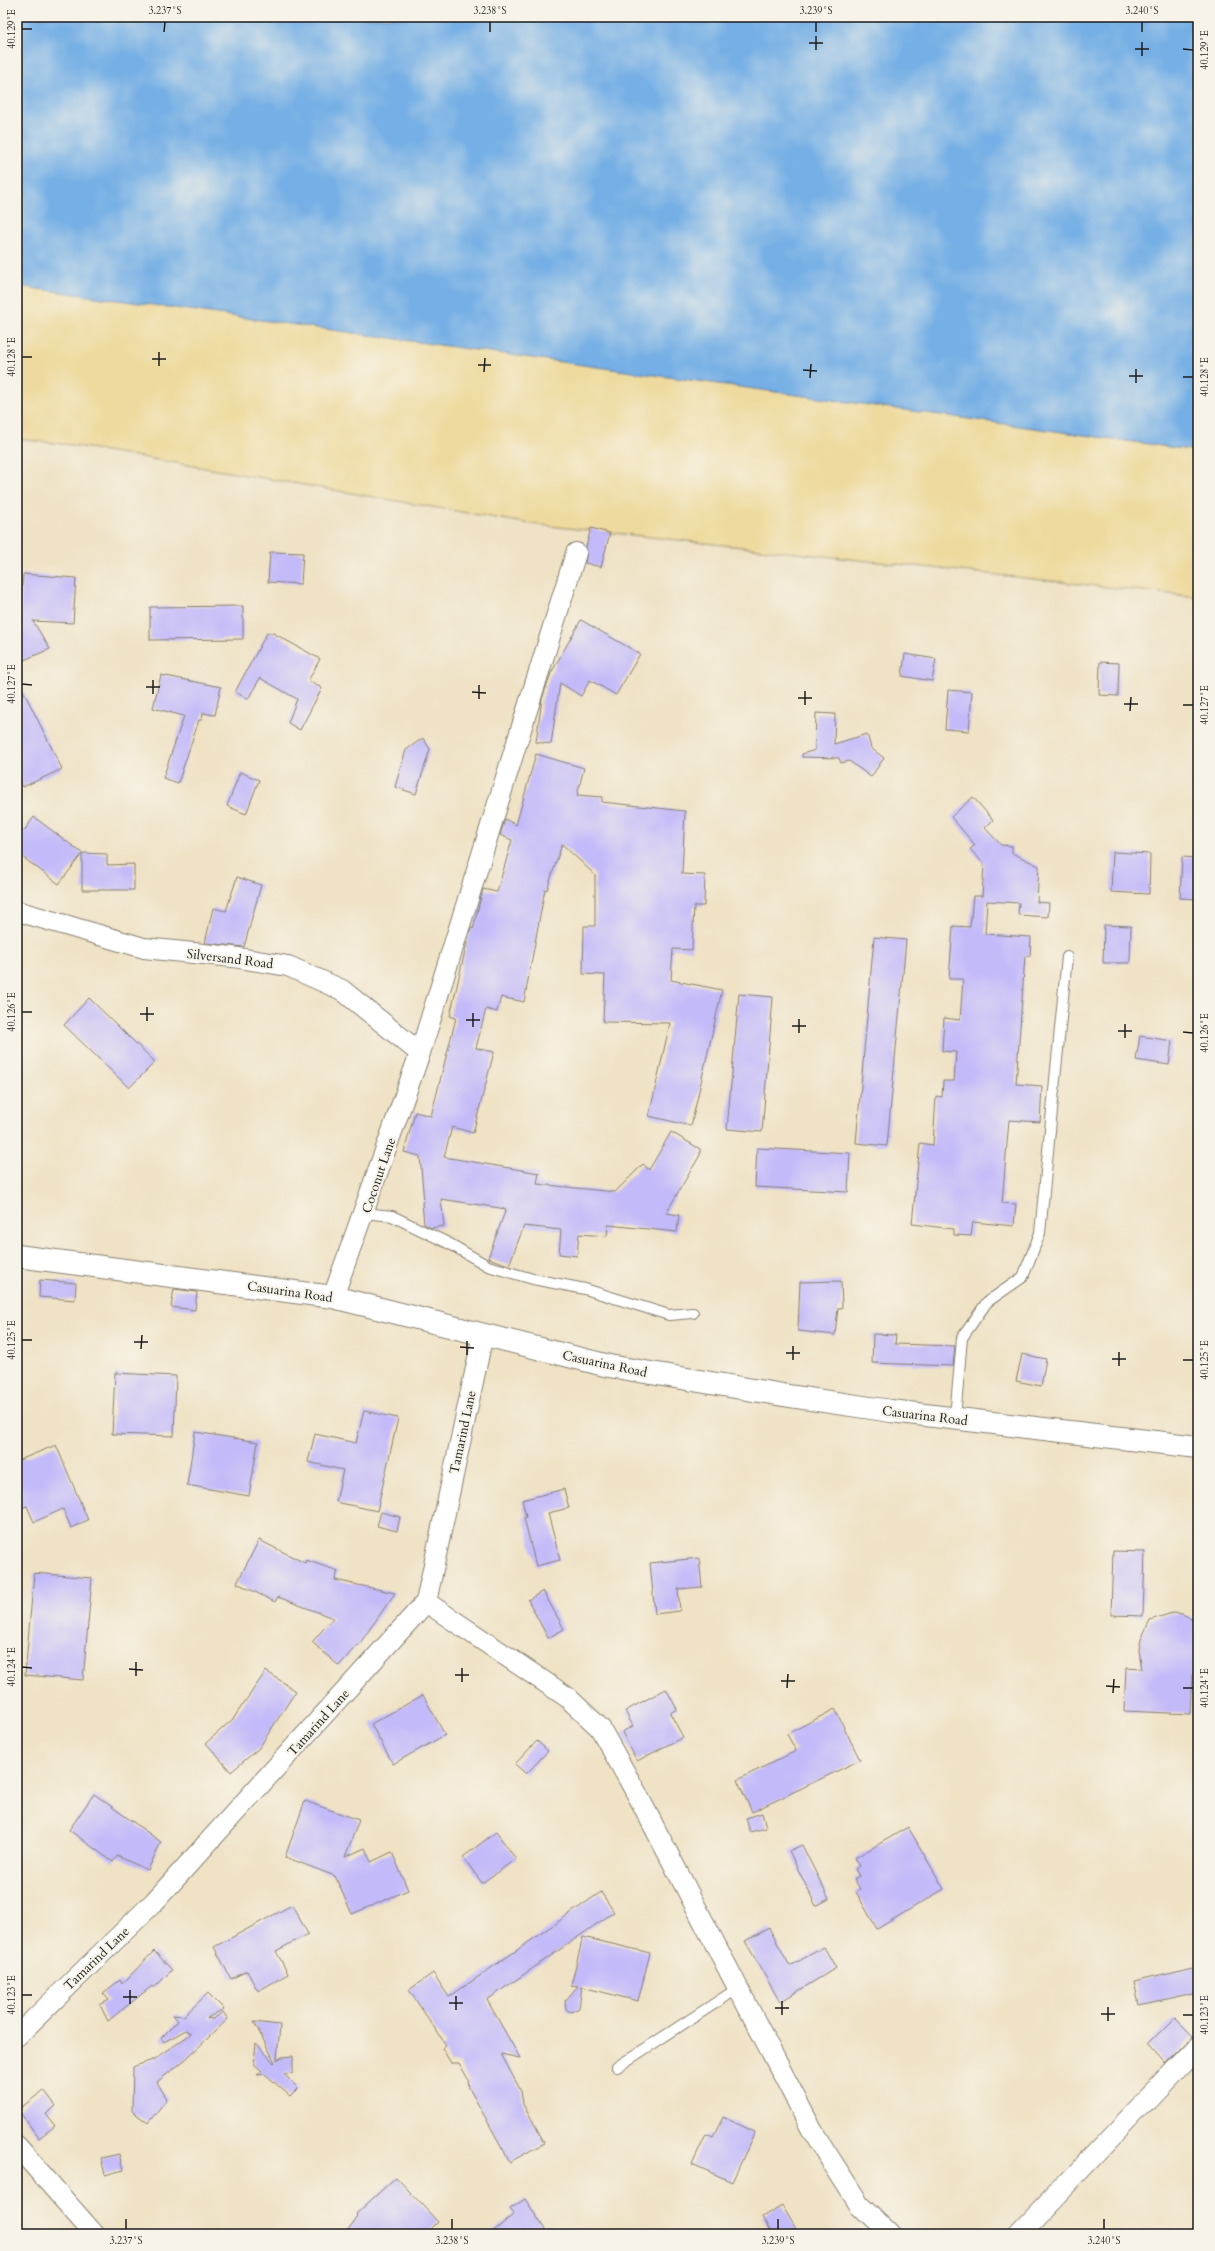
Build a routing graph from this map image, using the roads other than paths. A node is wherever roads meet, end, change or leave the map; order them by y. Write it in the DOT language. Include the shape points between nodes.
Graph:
graph roads {
  1 [pos="576,553"];
  2 [pos="17,911"];
  3 [pos="1067,957"];
  4 [pos="420,1053"];
  5 [pos="364,1213"];
  6 [pos="17,1256"];
  7 [pos="333,1297"];
  8 [pos="693,1313"];
  9 [pos="483,1335"];
  10 [pos="955,1418"];
  11 [pos="1198,1447"];
  12 [pos="426,1602"];
  13 [pos="737,1989"];
  14 [pos="17,2036"];
  15 [pos="1198,2046"];
  16 [pos="617,2067"];
  17 [pos="17,2146"];
  18 [pos="94,2234"];
  19 [pos="890,2234"];
  20 [pos="1019,2234"];
  1 -- 4 [label="street, Coconut Lane"];
  2 -- 4 [label="street, Silversand Road" via="144,948 288,966 342,990"];
  3 -- 10 [label="lane" via="1040,1233 1023,1277 987,1302 962,1338"];
  4 -- 5 [label="street, Coconut Lane"];
  5 -- 7 [label="street, Coconut Lane"];
  5 -- 8 [label="lane" via="392,1216 488,1266 533,1279 585,1289 669,1315"];
  6 -- 7 [label="street, Casuarina Road"];
  7 -- 9 [label="street, Casuarina Road"];
  9 -- 10 [label="street, Casuarina Road" via="609,1366 789,1396"];
  9 -- 12 [label="street, Tamarind Lane"];
  10 -- 11 [label="street, Casuarina Road"];
  12 -- 13 [label="street" via="567,1697 600,1728 637,1794"];
  12 -- 14 [label="street, Tamarind Lane" via="154,1902"];
  13 -- 16 [label="lane"];
  13 -- 19 [label="street" via="834,2168 859,2204"];
  15 -- 20 [label="street"];
  17 -- 18 [label="street"];
}
